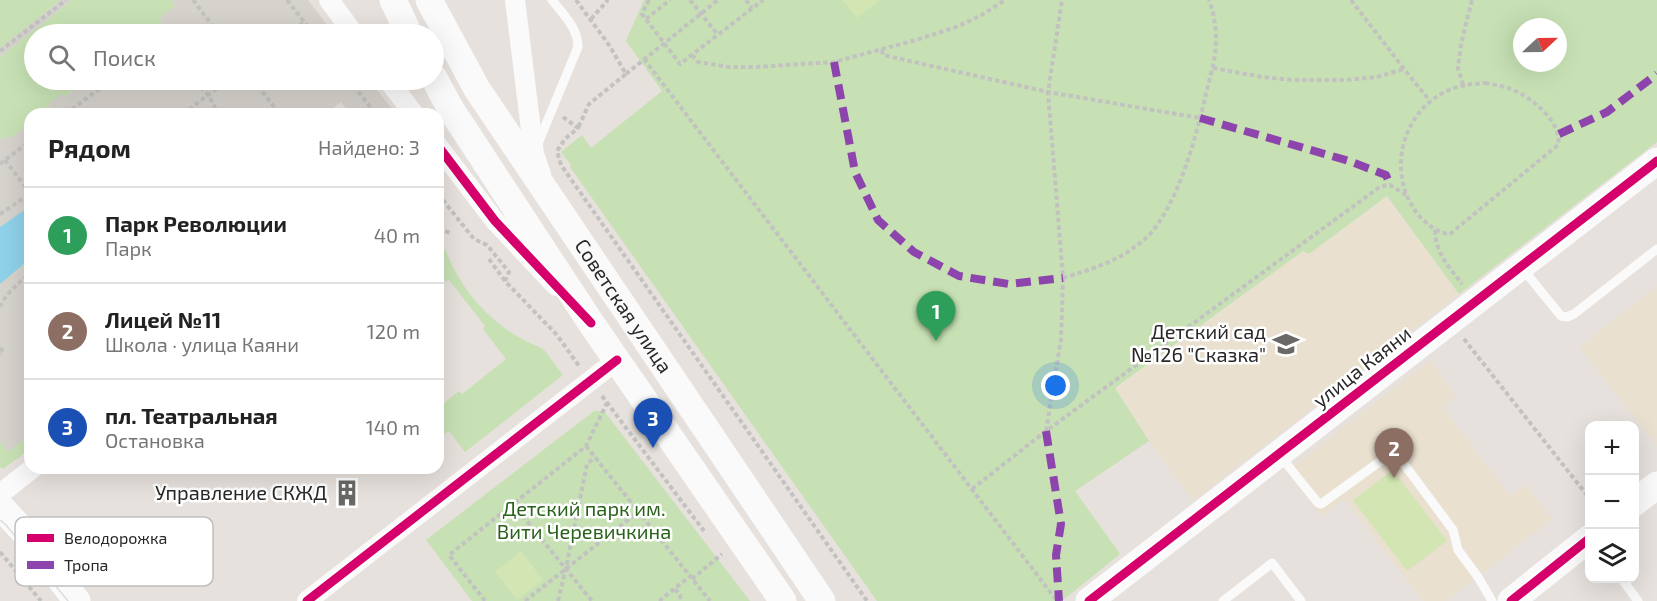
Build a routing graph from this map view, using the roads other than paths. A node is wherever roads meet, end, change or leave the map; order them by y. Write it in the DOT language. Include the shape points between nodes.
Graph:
graph roads {
  1 [pos="329,0"];
  2 [pos="393,0"];
  3 [pos="429,0"];
  4 [pos="515,0"];
  5 [pos="552,0"];
  6 [pos="347,24"];
  7 [pos="404,24"];
  8 [pos="442,24"];
  9 [pos="444,28"];
  10 [pos="396,90"];
  11 [pos="440,90"];
  12 [pos="409,108"];
  13 [pos="534,154"];
  14 [pos="444,155"];
  15 [pos="1657,161"];
  16 [pos="551,199"];
  17 [pos="1657,249"];
  18 [pos="1520,266"];
  19 [pos="591,323"];
  20 [pos="617,360"];
  21 [pos="1279,454"];
  22 [pos="25,474"];
  23 [pos="1657,485"];
  24 [pos="0,494"];
  25 [pos="1639,500"];
  26 [pos="0,506"];
  27 [pos="15,522"];
  28 [pos="776,533"];
  29 [pos="1585,542"];
  30 [pos="735,553"];
  31 [pos="1624,583"];
  32 [pos="65,586"];
  33 [pos="77,601"];
  34 [pos="307,601"];
  35 [pos="783,601"];
  36 [pos="822,601"];
  37 [pos="1089,601"];
  38 [pos="1223,601"];
  39 [pos="1302,601"];
  40 [pos="1492,601"];
  41 [pos="1511,601"];
  42 [pos="1638,601"];
  1 -- 6 [label="street"];
  2 -- 7 [label="main road"];
  3 -- 8 [label="main road, Советская улица"];
  4 -- 13 [label="street"];
  5 -- 13 [label="lane" via="573,27 578,47"];
  9 -- 16 [label="main road, Советская улица" via="477,88"];
  10 -- 12 [label="street"];
  11 -- 19 [label="main road, Советская улица"];
  13 -- 16 [label="street"];
  14 -- 19 [label="street" via="495,221"];
  15 -- 18 [label="main road, улица Каяни"];
  16 -- 28 [label="main road, Советская улица"];
  17 -- 18 [label="lane" via="1567,316 1561,316"];
  18 -- 21 [label="main road, улица Каяни"];
  19 -- 20 [label="main road, Советская улица"];
  20 -- 30 [label="main road, Советская улица"];
  20 -- 34 [label="street"];
  21 -- 37 [label="main road, улица Каяни"];
  21 -- 40 [label="lane" via="1321,504 1389,455 1398,456 1453,530 1458,550"];
  22 -- 24 [label="street"];
  23 -- 25 [label="main road"];
  26 -- 27 [label="main road"];
  28 -- 30 [label="main road"];
  28 -- 36 [label="main road, Советская улица"];
  29 -- 41 [label="main road"];
  30 -- 35 [label="main road, Советская улица"];
  31 -- 42 [label="lane"];
  32 -- 33 [label="main road"];
  38 -- 39 [label="lane" via="1272,563"];
}
